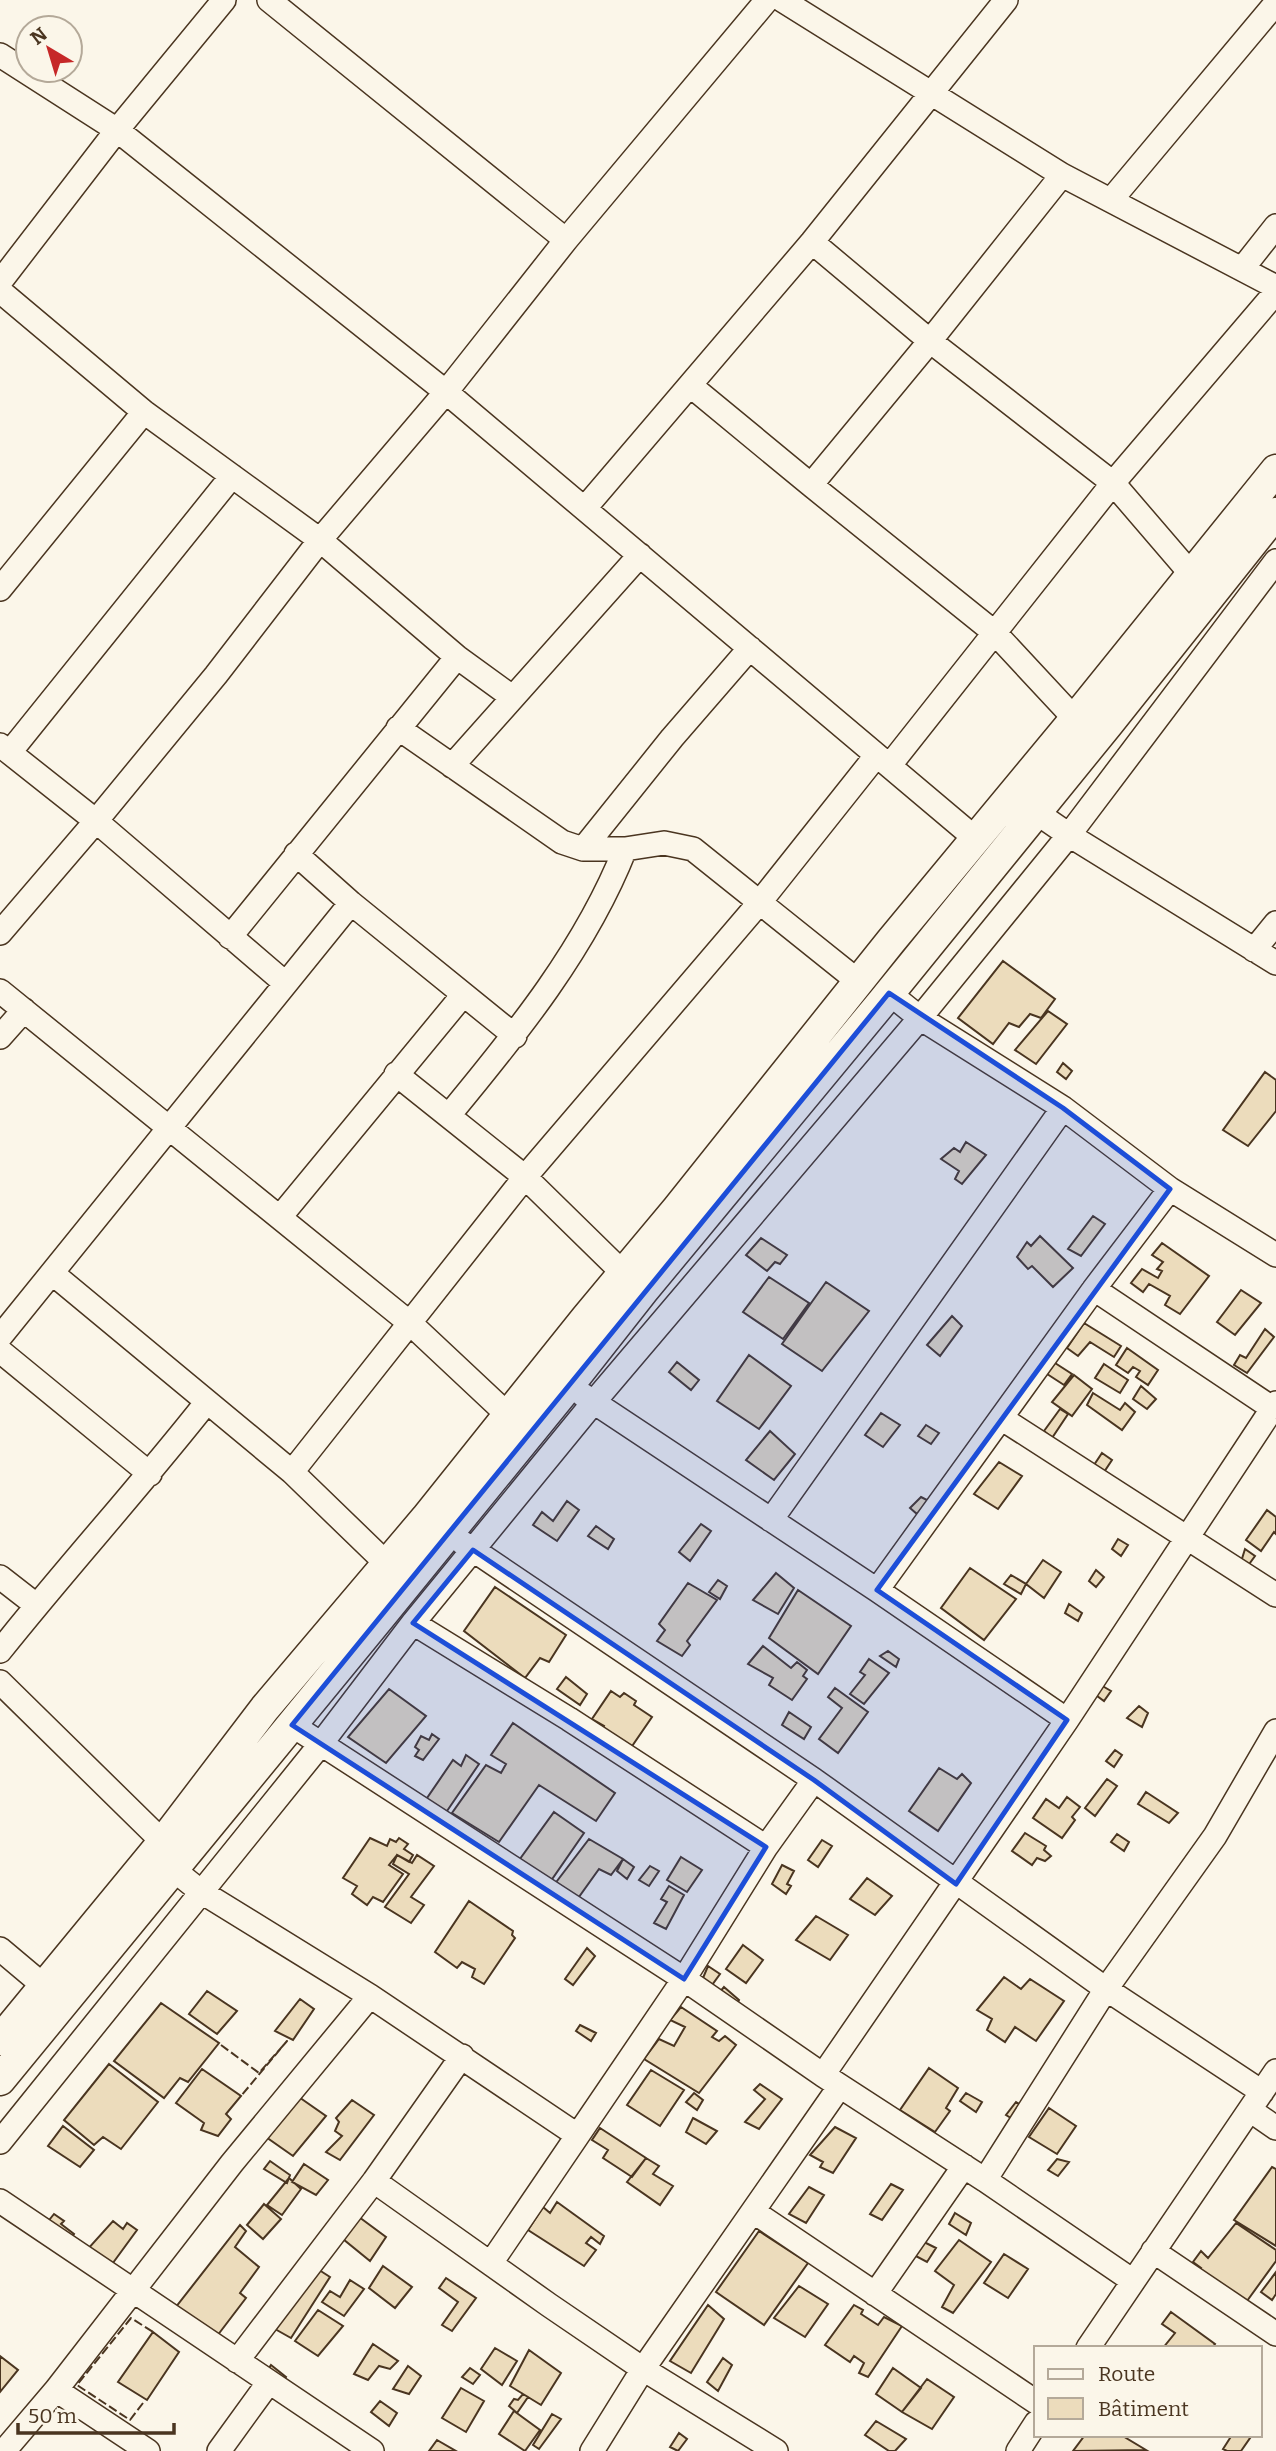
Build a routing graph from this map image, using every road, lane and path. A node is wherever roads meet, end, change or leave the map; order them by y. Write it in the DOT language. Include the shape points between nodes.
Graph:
graph roads {
  1 [pos="224,0"];
  2 [pos="269,0"];
  3 [pos="767,0"];
  4 [pos="782,0"];
  5 [pos="1006,0"];
  6 [pos="1276,3"];
  7 [pos="0,55"];
  8 [pos="932,94"];
  9 [pos="117,130"];
  10 [pos="1062,175"];
  11 [pos="1111,200"];
  12 [pos="1276,226"];
  13 [pos="566,240"];
  14 [pos="812,243"];
  15 [pos="1242,269"];
  16 [pos="0,282"];
  17 [pos="1276,289"];
  18 [pos="0,292"];
  19 [pos="930,341"];
  20 [pos="691,386"];
  21 [pos="446,392"];
  22 [pos="144,412"];
  23 [pos="1276,470"];
  24 [pos="232,476"];
  25 [pos="1113,483"];
  26 [pos="811,485"];
  27 [pos="584,508"];
  28 [pos="1276,513"];
  29 [pos="320,540"];
  30 [pos="640,555"];
  31 [pos="1276,561"];
  32 [pos="1192,575"];
  33 [pos="0,589"];
  34 [pos="995,633"];
  35 [pos="750,648"];
  36 [pos="457,657"];
  37 [pos="512,696"];
  38 [pos="1075,719"];
  39 [pos="398,728"];
  40 [pos="5,748"];
  41 [pos="883,760"];
  42 [pos="452,766"];
  43 [pos="1012,796"];
  44 [pos="1036,813"];
  45 [pos="96,821"];
  46 [pos="1069,835"];
  47 [pos="976,839"];
  48 [pos="583,849"];
  49 [pos="625,849"];
  50 [pos="296,854"];
  51 [pos="760,902"];
  52 [pos="351,903"];
  53 [pos="1276,923"];
  54 [pos="0,933"];
  55 [pos="230,937"];
  56 [pos="1254,950"];
  57 [pos="1276,963"];
  58 [pos="859,982"];
  59 [pos="285,983"];
  60 [pos="0,991"];
  61 [pos="889,993"];
  62 [pos="463,995"];
  63 [pos="23,1010"];
  64 [pos="920,1017"];
  65 [pos="515,1036"];
  66 [pos="0,1037"];
  67 [pos="396,1074"];
  68 [pos="1063,1108"];
  69 [pos="450,1114"];
  70 [pos="168,1128"];
  71 [pos="525,1177"];
  72 [pos="1170,1189"];
  73 [pos="280,1217"];
  74 [pos="1276,1255"];
  75 [pos="52,1273"];
  76 [pos="623,1273"];
  77 [pos="1094,1289"];
  78 [pos="411,1324"];
  79 [pos="0,1337"];
  80 [pos="0,1351"];
  81 [pos="569,1385"];
  82 [pos="206,1403"];
  83 [pos="593,1403"];
  84 [pos="1274,1405"];
  85 [pos="508,1415"];
  86 [pos="1001,1418"];
  87 [pos="292,1472"];
  88 [pos="150,1474"];
  89 [pos="771,1520"];
  90 [pos="448,1533"];
  91 [pos="1189,1538"];
  92 [pos="473,1550"];
  93 [pos="387,1564"];
  94 [pos="0,1577"];
  95 [pos="877,1590"];
  96 [pos="1276,1595"];
  97 [pos="36,1605"];
  98 [pos="412,1623"];
  99 [pos="0,1651"];
  100 [pos="0,1682"];
  101 [pos="1067,1720"];
  102 [pos="292,1725"];
  103 [pos="1276,1731"];
  104 [pos="320,1745"];
  105 [pos="814,1780"];
  106 [pos="163,1842"];
  107 [pos="766,1847"];
  108 [pos="174,1870"];
  109 [pos="956,1884"];
  110 [pos="200,1891"];
  111 [pos="0,1949"];
  112 [pos="684,1979"];
  113 [pos="44,1986"];
  114 [pos="1106,1989"];
  115 [pos="370,1996"];
  116 [pos="0,2040"];
  117 [pos="462,2056"];
  118 [pos="1276,2071"];
  119 [pos="0,2080"];
  120 [pos="832,2080"];
  121 [pos="1256,2101"];
  122 [pos="1276,2128"];
  123 [pos="577,2135"];
  124 [pos="0,2141"];
  125 [pos="964,2166"];
  126 [pos="985,2180"];
  127 [pos="374,2181"];
  128 [pos="0,2201"];
  129 [pos="754,2212"];
  130 [pos="1153,2251"];
  131 [pos="491,2263"];
  132 [pos="1133,2281"];
  133 [pos="132,2291"];
  134 [pos="875,2294"];
  135 [pos="1276,2334"];
  136 [pos="1089,2346"];
  137 [pos="237,2361"];
  138 [pos="643,2368"];
  139 [pos="269,2382"];
  140 [pos="56,2390"];
  141 [pos="1034,2401"];
  142 [pos="4,2451"];
  143 [pos="148,2451"];
  144 [pos="219,2451"];
  145 [pos="372,2451"];
  146 [pos="592,2451"];
  147 [pos="776,2451"];
  1 -- 9 [label="street"];
  2 -- 13 [label="street"];
  3 -- 13 [label="street"];
  4 -- 8 [label="street"];
  5 -- 8 [label="street"];
  6 -- 11 [label="street"];
  7 -- 9 [label="street"];
  8 -- 10 [label="street"];
  8 -- 14 [label="street"];
  9 -- 16 [label="street"];
  9 -- 21 [label="street"];
  10 -- 11 [label="street"];
  10 -- 19 [label="street"];
  11 -- 15 [label="street"];
  12 -- 15 [label="street"];
  13 -- 21 [label="street"];
  14 -- 19 [label="street"];
  14 -- 20 [label="street"];
  15 -- 17 [label="street"];
  17 -- 25 [label="street"];
  18 -- 22 [label="street"];
  19 -- 25 [label="street"];
  19 -- 26 [label="street"];
  20 -- 26 [label="street"];
  20 -- 27 [label="street"];
  21 -- 27 [label="street"];
  21 -- 29 [label="street"];
  22 -- 24 [label="street"];
  22 -- 33 [label="street"];
  23 -- 32 [label="main road"];
  24 -- 29 [label="street"];
  24 -- 40 [label="street"];
  25 -- 32 [label="street"];
  25 -- 34 [label="street"];
  26 -- 34 [label="street"];
  27 -- 30 [label="street"];
  28 -- 44 [label="main road"];
  29 -- 36 [label="street"];
  29 -- 45 [label="street"];
  30 -- 35 [label="street"];
  30 -- 37 [label="street"];
  31 -- 46 [label="street"];
  32 -- 38 [label="main road"];
  34 -- 38 [label="street"];
  34 -- 41 [label="street"];
  35 -- 41 [label="street"];
  35 -- 48 [label="street"];
  36 -- 37 [label="street"];
  36 -- 39 [label="street"];
  37 -- 42 [label="street"];
  38 -- 43 [label="main road"];
  39 -- 42 [label="street"];
  39 -- 50 [label="street"];
  40 -- 45 [label="street"];
  41 -- 47 [label="street"];
  41 -- 51 [label="street"];
  42 -- 48 [label="street" via="562,842"];
  43 -- 44 [label="street"];
  43 -- 47 [label="main road"];
  44 -- 46 [label="street"];
  44 -- 61 [label="main road"];
  45 -- 54 [label="street"];
  45 -- 55 [label="street"];
  46 -- 56 [label="street"];
  46 -- 64 [label="street"];
  47 -- 58 [label="main road"];
  48 -- 49 [label="street"];
  49 -- 51 [label="street" via="664,844 693,849"];
  49 -- 65 [label="street" via="608,892"];
  50 -- 52 [label="street"];
  50 -- 55 [label="street"];
  51 -- 58 [label="street"];
  51 -- 71 [label="street"];
  52 -- 59 [label="street"];
  52 -- 62 [label="street"];
  53 -- 56 [label="street"];
  55 -- 59 [label="street"];
  56 -- 57 [label="street"];
  58 -- 76 [label="main road"];
  59 -- 70 [label="street"];
  60 -- 63 [label="street"];
  61 -- 64 [label="street"];
  61 -- 81 [label="main road"];
  62 -- 65 [label="street"];
  62 -- 67 [label="street"];
  63 -- 66 [label="street"];
  63 -- 70 [label="street"];
  64 -- 68 [label="street"];
  64 -- 83 [label="street"];
  65 -- 69 [label="street"];
  67 -- 69 [label="street"];
  67 -- 73 [label="street"];
  68 -- 72 [label="street"];
  68 -- 89 [label="street"];
  69 -- 71 [label="street"];
  70 -- 73 [label="street"];
  70 -- 75 [label="street"];
  71 -- 76 [label="street"];
  71 -- 78 [label="street"];
  72 -- 74 [label="street"];
  72 -- 77 [label="street"];
  73 -- 78 [label="street"];
  75 -- 79 [label="street"];
  75 -- 82 [label="street"];
  76 -- 85 [label="main road"];
  77 -- 84 [label="street"];
  77 -- 86 [label="street"];
  78 -- 85 [label="street"];
  78 -- 87 [label="street"];
  80 -- 88 [label="street"];
  81 -- 83 [label="street"];
  81 -- 90 [label="main road"];
  82 -- 87 [label="street"];
  82 -- 88 [label="street"];
  83 -- 89 [label="street"];
  83 -- 92 [label="street"];
  84 -- 91 [label="street"];
  85 -- 93 [label="main road"];
  86 -- 91 [label="street"];
  86 -- 95 [label="street"];
  87 -- 93 [label="street"];
  88 -- 97 [label="street"];
  89 -- 95 [label="street"];
  90 -- 92 [label="street"];
  90 -- 102 [label="main road"];
  91 -- 96 [label="street"];
  91 -- 101 [label="street"];
  92 -- 98 [label="street"];
  92 -- 105 [label="street"];
  93 -- 106 [label="main road" via="265,1708"];
  94 -- 97 [label="street"];
  95 -- 101 [label="street"];
  97 -- 99 [label="street"];
  98 -- 104 [label="street"];
  98 -- 107 [label="street"];
  100 -- 106 [label="street"];
  101 -- 109 [label="street"];
  102 -- 104 [label="street"];
  102 -- 108 [label="main road"];
  103 -- 114 [label="street" via="1215,1836"];
  104 -- 110 [label="street"];
  104 -- 112 [label="street"];
  105 -- 107 [label="street"];
  105 -- 109 [label="street"];
  106 -- 113 [label="main road"];
  107 -- 112 [label="street"];
  108 -- 110 [label="street"];
  108 -- 119 [label="main road"];
  109 -- 114 [label="street"];
  109 -- 120 [label="street"];
  110 -- 115 [label="street"];
  110 -- 124 [label="street"];
  111 -- 113 [label="street"];
  112 -- 120 [label="street"];
  112 -- 123 [label="street"];
  113 -- 116 [label="main road"];
  114 -- 121 [label="street"];
  114 -- 126 [label="street"];
  115 -- 117 [label="street"];
  115 -- 133 [label="street"];
  117 -- 123 [label="street"];
  117 -- 127 [label="street"];
  118 -- 121 [label="street"];
  120 -- 125 [label="street"];
  120 -- 129 [label="street"];
  121 -- 122 [label="street"];
  121 -- 130 [label="street"];
  123 -- 131 [label="street"];
  125 -- 126 [label="street"];
  125 -- 134 [label="street"];
  126 -- 132 [label="street"];
  127 -- 131 [label="street"];
  127 -- 137 [label="street"];
  128 -- 133 [label="street"];
  129 -- 134 [label="street"];
  129 -- 138 [label="street"];
  130 -- 132 [label="street"];
  130 -- 135 [label="street"];
  131 -- 138 [label="street"];
  132 -- 136 [label="street"];
  133 -- 137 [label="street"];
  133 -- 140 [label="street"];
  134 -- 141 [label="street"];
  137 -- 139 [label="street"];
  138 -- 146 [label="street"];
  138 -- 147 [label="street"];
  139 -- 144 [label="street"];
  139 -- 145 [label="street"];
  140 -- 142 [label="street"];
  140 -- 143 [label="street"];
}
